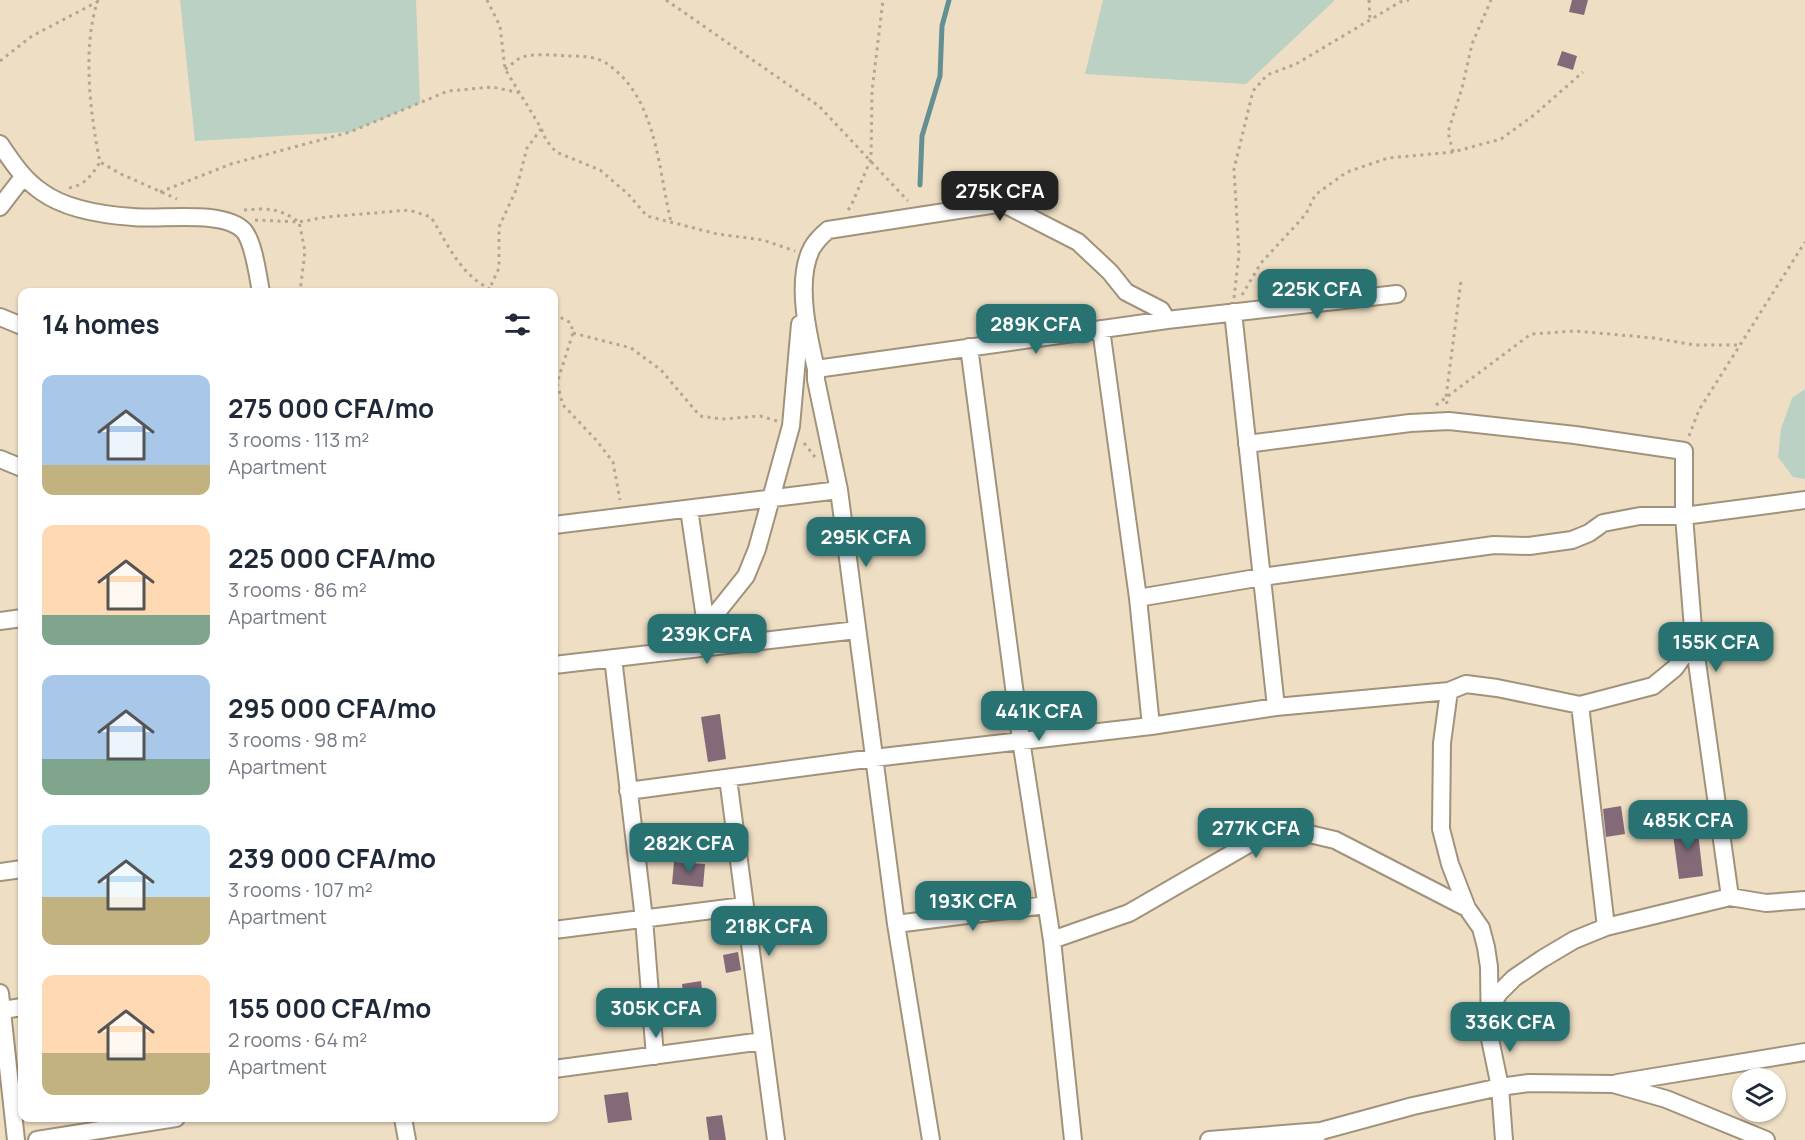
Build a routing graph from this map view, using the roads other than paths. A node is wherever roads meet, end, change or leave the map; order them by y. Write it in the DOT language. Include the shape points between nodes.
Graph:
graph roads {
  1 [pos="0,144"];
  2 [pos="23,177"];
  3 [pos="0,207"];
  4 [pos="806,274"];
  5 [pos="260,288"];
  6 [pos="1397,294"];
  7 [pos="1233,312"];
  8 [pos="0,316"];
  9 [pos="1167,320"];
  10 [pos="18,324"];
  11 [pos="1101,328"];
  12 [pos="969,347"];
  13 [pos="816,369"];
  14 [pos="1247,444"];
  15 [pos="0,459"];
  16 [pos="18,466"];
  17 [pos="839,490"];
  18 [pos="771,500"];
  19 [pos="1805,500"];
  20 [pos="689,509"];
  21 [pos="1684,516"];
  22 [pos="558,524"];
  23 [pos="1262,577"];
  24 [pos="1138,598"];
  25 [pos="18,619"];
  26 [pos="0,621"];
  27 [pos="706,626"];
  28 [pos="857,630"];
  29 [pos="1694,641"];
  30 [pos="710,648"];
  31 [pos="613,658"];
  32 [pos="558,665"];
  33 [pos="1449,691"];
  34 [pos="1580,705"];
  35 [pos="1276,707"];
  36 [pos="1151,726"];
  37 [pos="1021,740"];
  38 [pos="874,758"];
  39 [pos="728,778"];
  40 [pos="628,791"];
  41 [pos="18,870"];
  42 [pos="0,872"];
  43 [pos="1730,897"];
  44 [pos="1805,900"];
  45 [pos="1046,905"];
  46 [pos="744,906"];
  47 [pos="1467,908"];
  48 [pos="644,919"];
  49 [pos="896,924"];
  50 [pos="1606,927"];
  51 [pos="558,930"];
  52 [pos="1052,940"];
  53 [pos="1,1002"];
  54 [pos="18,1006"];
  55 [pos="1489,1010"];
  56 [pos="763,1041"];
  57 [pos="1805,1052"];
  58 [pos="655,1056"];
  59 [pos="558,1068"];
  60 [pos="1613,1084"];
  61 [pos="1500,1087"];
  62 [pos="151,1122"];
  63 [pos="404,1122"];
  64 [pos="1316,1135"];
  65 [pos="16,1140"];
  66 [pos="38,1140"];
  67 [pos="407,1140"];
  68 [pos="776,1140"];
  69 [pos="931,1140"];
  70 [pos="1073,1140"];
  71 [pos="1209,1140"];
  72 [pos="1504,1140"];
  73 [pos="1766,1140"];
  1 -- 2 [label="street"];
  2 -- 3 [label="street"];
  2 -- 5 [label="street" via="43,193 78,209 134,218 230,214 244,231"];
  4 -- 9 [label="street" via="815,243 828,230 1004,204 1078,242 1126,292 1161,310"];
  4 -- 13 [label="street" via="805,312"];
  4 -- 18 [label="street" via="800,286 800,336 791,426"];
  6 -- 7 [label="street"];
  7 -- 9 [label="street"];
  7 -- 14 [label="street"];
  8 -- 10 [label="street"];
  9 -- 11 [label="street"];
  11 -- 12 [label="street"];
  11 -- 24 [label="street"];
  12 -- 13 [label="street"];
  12 -- 37 [label="street"];
  13 -- 17 [label="street"];
  14 -- 21 [label="street" via="1449,421 1684,451"];
  14 -- 23 [label="street"];
  15 -- 16 [label="street"];
  17 -- 18 [label="street"];
  17 -- 28 [label="street"];
  18 -- 20 [label="street"];
  18 -- 27 [label="street" via="746,576"];
  19 -- 21 [label="street"];
  20 -- 22 [label="street"];
  20 -- 27 [label="street"];
  21 -- 23 [label="street" via="1640,516 1603,523 1572,540 1494,546"];
  21 -- 29 [label="street"];
  23 -- 24 [label="street"];
  23 -- 35 [label="street"];
  24 -- 36 [label="street"];
  25 -- 26 [label="street"];
  27 -- 30 [label="street"];
  28 -- 30 [label="street"];
  28 -- 38 [label="street"];
  29 -- 34 [label="street" via="1675,668 1653,686"];
  29 -- 43 [label="street"];
  30 -- 31 [label="street"];
  31 -- 32 [label="street"];
  31 -- 40 [label="street"];
  33 -- 34 [label="street" via="1466,684 1497,687"];
  33 -- 35 [label="street"];
  33 -- 47 [label="street" via="1442,743 1441,829"];
  34 -- 50 [label="street"];
  35 -- 36 [label="street"];
  36 -- 37 [label="street"];
  37 -- 38 [label="street"];
  37 -- 45 [label="street"];
  38 -- 39 [label="street"];
  38 -- 49 [label="street"];
  39 -- 40 [label="street"];
  39 -- 46 [label="street"];
  40 -- 48 [label="street"];
  41 -- 42 [label="street"];
  43 -- 44 [label="street" via="1766,903"];
  43 -- 50 [label="street"];
  45 -- 49 [label="street"];
  45 -- 52 [label="street"];
  46 -- 48 [label="street"];
  46 -- 56 [label="street"];
  47 -- 52 [label="street" via="1335,840 1305,833 1282,833 1259,837 1129,912"];
  47 -- 55 [label="street" via="1486,947"];
  48 -- 51 [label="street"];
  48 -- 58 [label="street"];
  49 -- 69 [label="street"];
  50 -- 55 [label="street" via="1574,940 1514,978"];
  52 -- 70 [label="street"];
  53 -- 54 [label="street"];
  53 -- 65 [label="street"];
  55 -- 61 [label="street" via="1490,1039"];
  56 -- 58 [label="street"];
  56 -- 68 [label="street"];
  57 -- 60 [label="street"];
  58 -- 59 [label="street"];
  60 -- 61 [label="street" via="1529,1083"];
  60 -- 73 [label="street" via="1666,1099"];
  61 -- 64 [label="street" via="1413,1106"];
  61 -- 72 [label="street"];
  62 -- 66 [label="street"];
  63 -- 67 [label="street"];
  64 -- 71 [label="street"];
}
